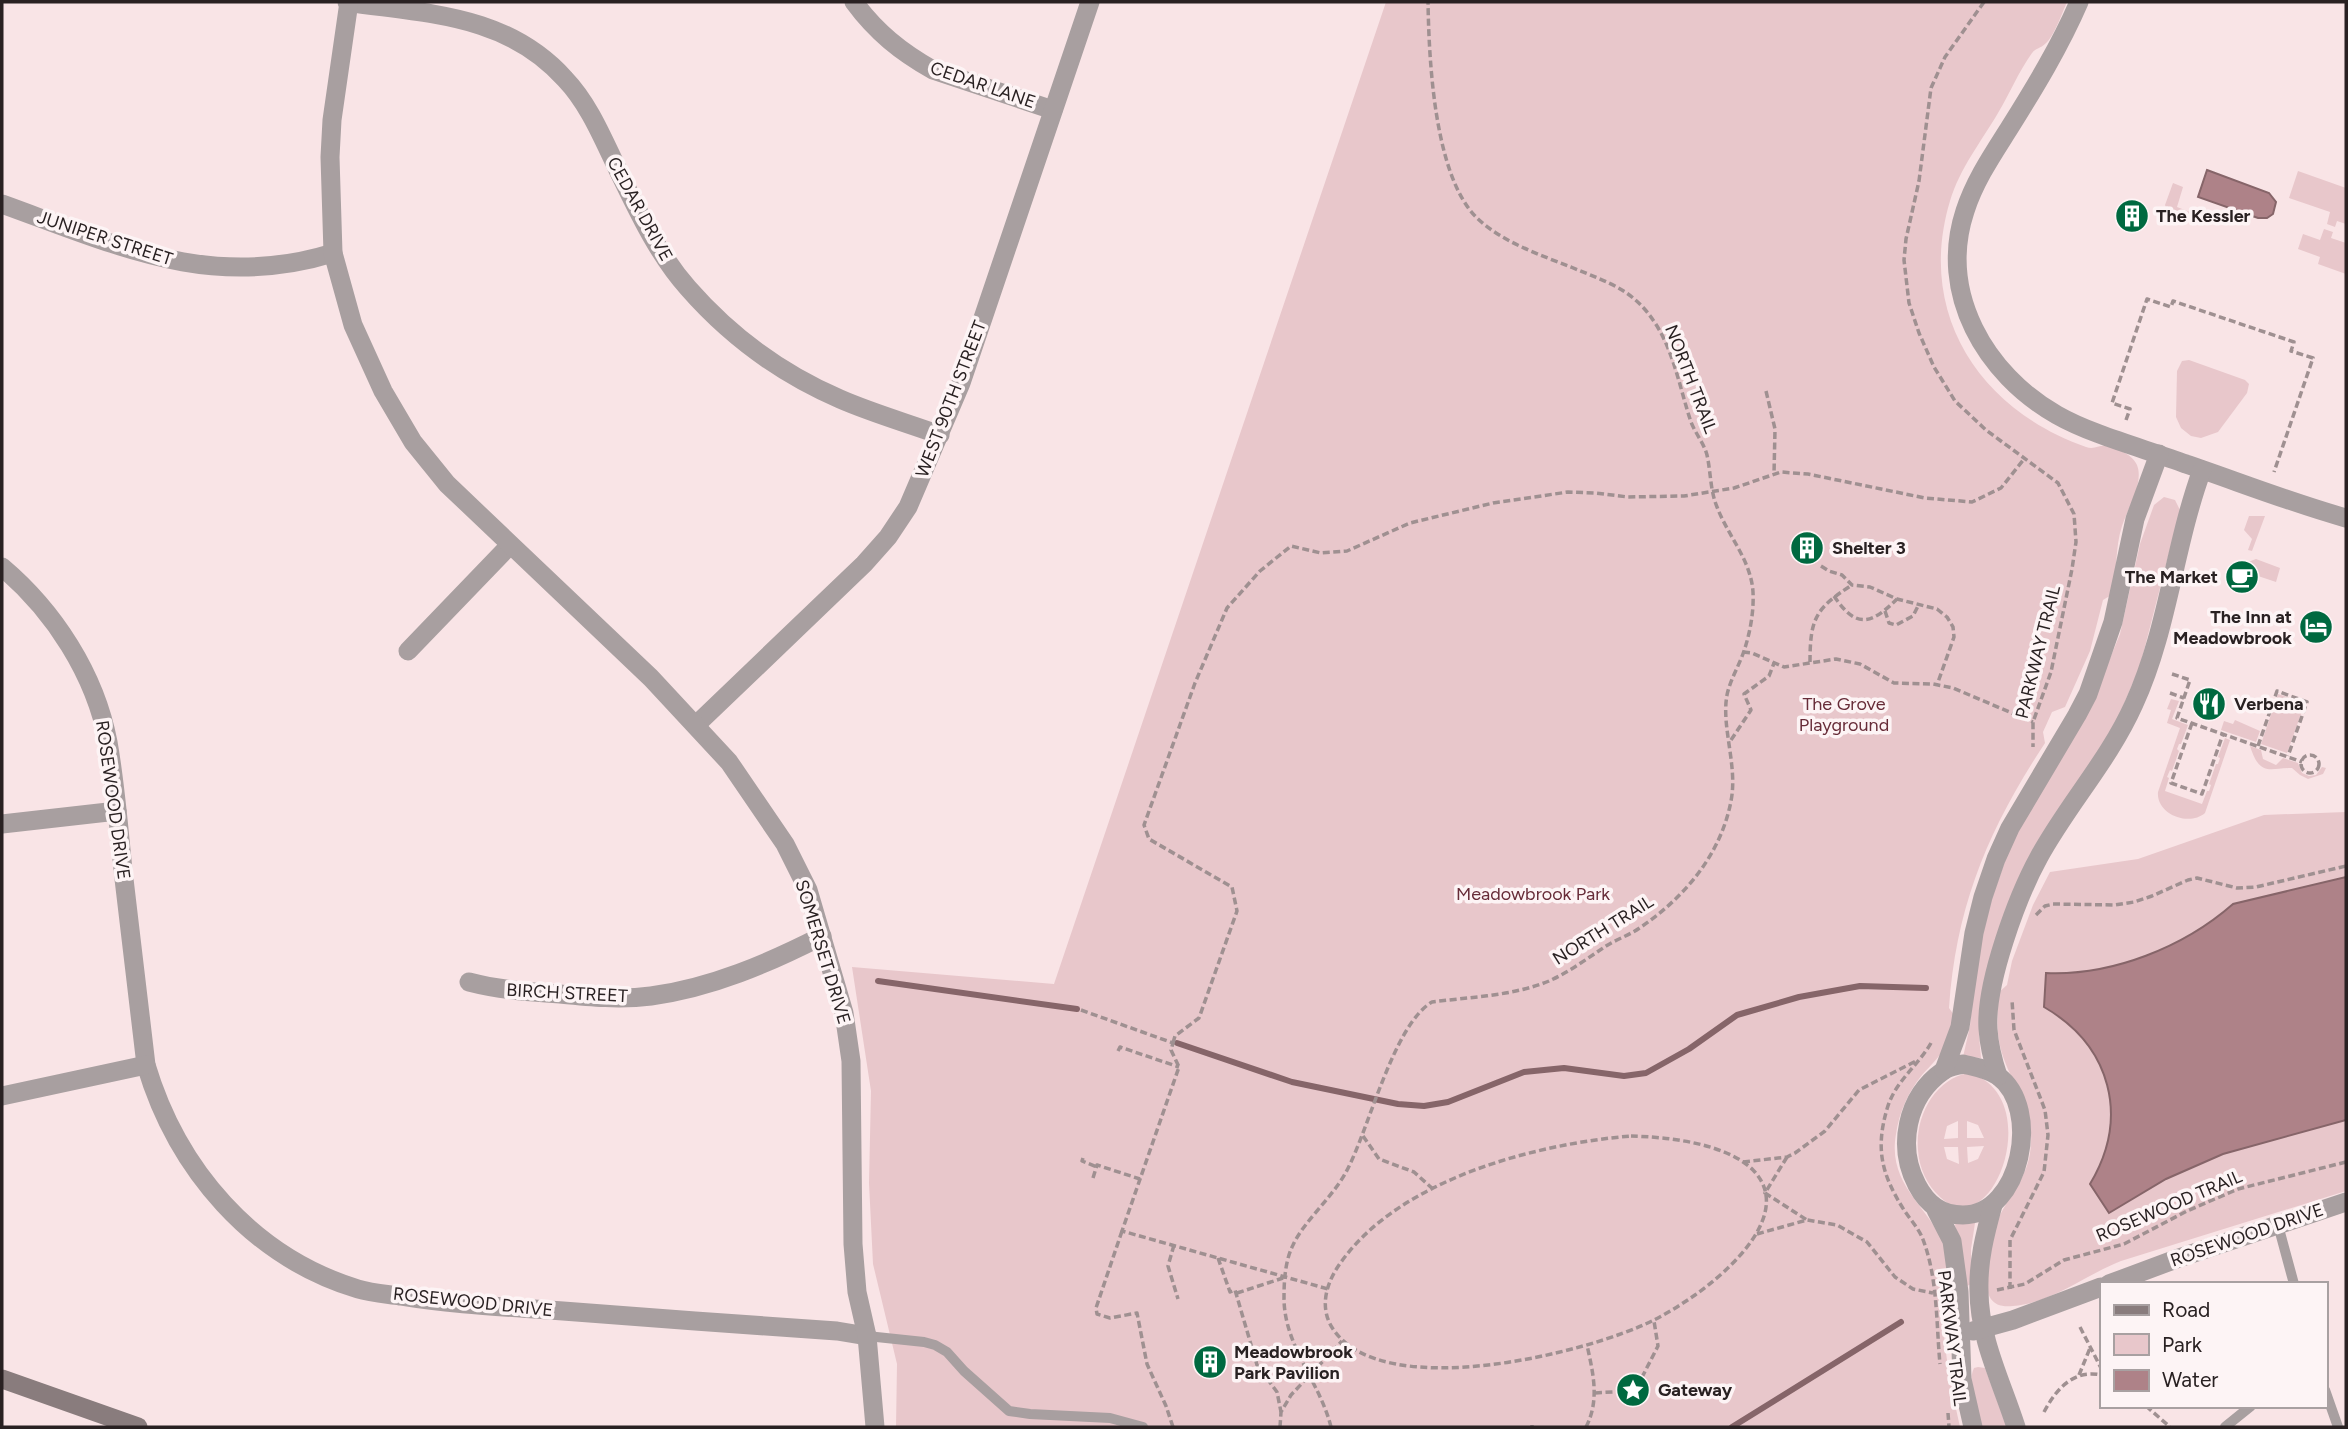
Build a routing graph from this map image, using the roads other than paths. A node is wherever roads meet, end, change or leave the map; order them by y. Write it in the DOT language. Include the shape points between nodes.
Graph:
graph roads {
  1 [pos="348,2"];
  2 [pos="854,2"];
  3 [pos="1090,2"];
  4 [pos="2079,2"];
  5 [pos="1053,110"];
  6 [pos="2,204"];
  7 [pos="333,253"];
  8 [pos="940,435"];
  9 [pos="2159,454"];
  10 [pos="2202,470"];
  11 [pos="2346,518"];
  12 [pos="510,545"];
  13 [pos="2,567"];
  14 [pos="408,652"];
  15 [pos="696,725"];
  16 [pos="117,811"];
  17 [pos="2,824"];
  18 [pos="822,936"];
  19 [pos="469,982"];
  20 [pos="146,1065"];
  21 [pos="1944,1070"];
  22 [pos="1998,1076"];
  23 [pos="2,1096"];
  24 [pos="2346,1202"];
  25 [pos="1993,1205"];
  26 [pos="1936,1210"];
  27 [pos="2278,1225"];
  28 [pos="2115,1282"];
  29 [pos="2293,1282"];
  30 [pos="2100,1287"];
  31 [pos="1984,1328"];
  32 [pos="1959,1334"];
  33 [pos="867,1336"];
  34 [pos="2,1379"];
  35 [pos="2327,1396"];
  36 [pos="2249,1408"];
  37 [pos="138,1427"];
  38 [pos="875,1427"];
  39 [pos="1143,1427"];
  40 [pos="1973,1427"];
  41 [pos="2015,1427"];
  42 [pos="2225,1427"];
  43 [pos="2337,1427"];
  1 -- 7 [label="street, SOMERSET DRIVE" via="332,120"];
  1 -- 8 [label="street, CEDAR DRIVE" via="469,21 493,28 536,52 583,103 662,253 727,328 809,384"];
  2 -- 5 [label="street, CEDAR LANE" via="885,37 916,61"];
  3 -- 5 [label="street, WEST 90TH STREET"];
  4 -- 9 [label="street" via="2049,63 1971,192 1957,249 1959,285 1973,330 2014,385 2058,416"];
  5 -- 8 [label="street, WEST 90TH STREET"];
  6 -- 7 [label="street, JUNIPER STREET" via="173,261 257,268"];
  7 -- 12 [label="street, SOMERSET DRIVE" via="353,325 413,442 447,484"];
  8 -- 15 [label="street, WEST 90TH STREET" via="908,507 888,537"];
  9 -- 10 [label="street"];
  9 -- 21 [label="street" via="2135,519 2113,622 2092,683 1996,859 1974,933 1960,1027"];
  10 -- 11 [label="street"];
  10 -- 22 [label="street" via="2158,637 2135,704 2097,772 2038,858 1999,956 1988,1028"];
  12 -- 14 [label="street"];
  12 -- 15 [label="street, SOMERSET DRIVE"];
  13 -- 16 [label="street, ROSEWOOD DRIVE" via="56,625 79,661 108,741"];
  15 -- 18 [label="street, SOMERSET DRIVE" via="729,762 785,844 808,890"];
  16 -- 17 [label="street"];
  16 -- 20 [label="street, ROSEWOOD DRIVE"];
  18 -- 19 [label="street, BIRCH STREET" via="735,974 651,996 607,998 514,991"];
  18 -- 33 [label="street, SOMERSET DRIVE" via="844,1013 850,1061 853,1244"];
  20 -- 23 [label="street"];
  20 -- 33 [label="street, ROSEWOOD DRIVE" via="174,1137 201,1178 270,1246 312,1271 360,1289 435,1302"];
  21 -- 22 [label="street" via="1963,1064"];
  21 -- 26 [label="street" via="1913,1108 1905,1149 1922,1195"];
  22 -- 25 [label="street" via="2018,1103 2022,1142 2017,1165"];
  24 -- 27 [label="street, ROSEWOOD DRIVE"];
  25 -- 26 [label="street" via="1963,1215"];
  25 -- 31 [label="street" via="1980,1257"];
  26 -- 32 [label="street" via="1952,1241"];
  27 -- 28 [label="street, ROSEWOOD DRIVE"];
  27 -- 29 [label="lane"];
  30 -- 31 [label="street"];
  31 -- 32 [label="street"];
  31 -- 41 [label="street"];
  32 -- 40 [label="street" via="1962,1379"];
  33 -- 38 [label="street, SOMERSET DRIVE"];
  33 -- 39 [label="lane" via="935,1345 1009,1411 1110,1418"];
  34 -- 37 [label="main road"];
  35 -- 43 [label="lane"];
  36 -- 42 [label="lane"];
}
